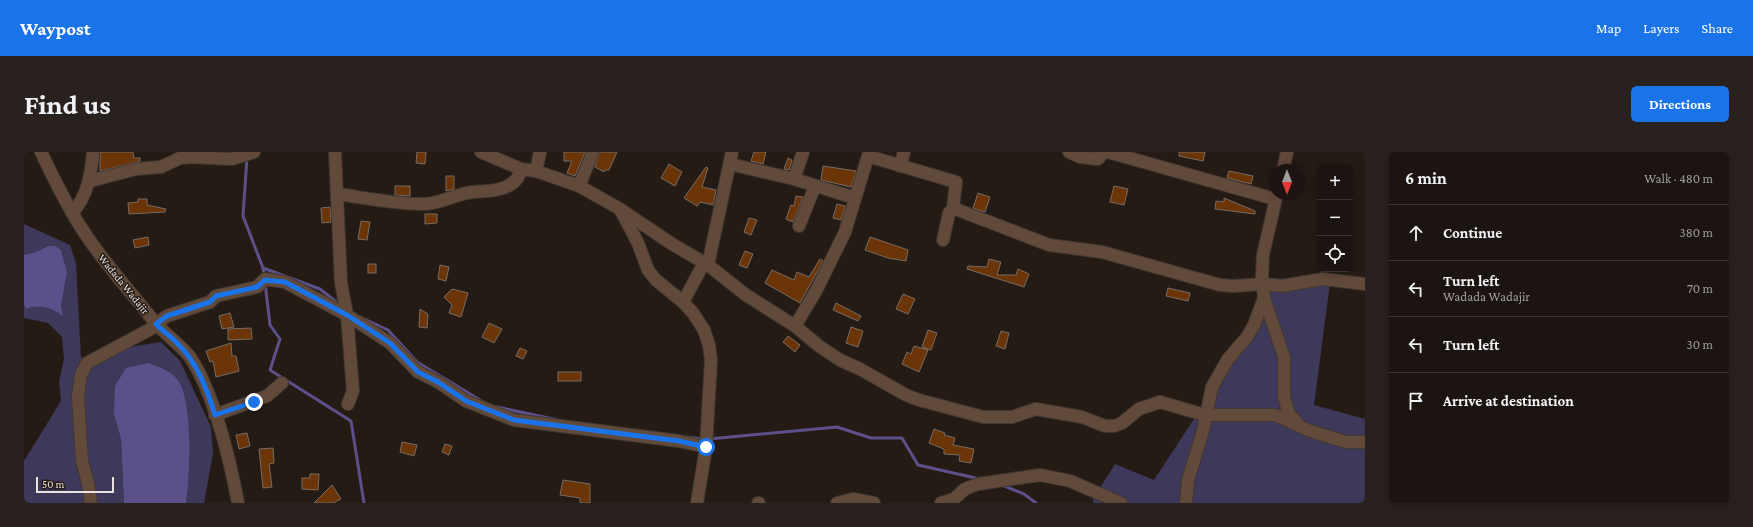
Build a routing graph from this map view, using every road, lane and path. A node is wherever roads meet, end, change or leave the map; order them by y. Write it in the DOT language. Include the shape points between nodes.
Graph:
graph roads {
  1 [pos="41,152"];
  2 [pos="93,152"];
  3 [pos="254,152"];
  4 [pos="334,152"];
  5 [pos="481,152"];
  6 [pos="540,152"];
  7 [pos="592,152"];
  8 [pos="803,152"];
  9 [pos="904,152"];
  10 [pos="1069,152"];
  11 [pos="1104,152"];
  12 [pos="1108,152"];
  13 [pos="1285,153"];
  14 [pos="731,158"];
  15 [pos="1284,164"];
  16 [pos="900,166"];
  17 [pos="521,169"];
  18 [pos="536,171"];
  19 [pos="794,179"];
  20 [pos="90,181"];
  21 [pos="579,186"];
  22 [pos="814,186"];
  23 [pos="337,194"];
  24 [pos="1269,194"];
  25 [pos="855,198"];
  26 [pos="1275,200"];
  27 [pos="953,208"];
  28 [pos="620,209"];
  29 [pos="72,213"];
  30 [pos="799,226"];
  31 [pos="943,240"];
  32 [pos="706,264"];
  33 [pos="1262,284"];
  34 [pos="1365,284"];
  35 [pos="1264,298"];
  36 [pos="683,302"];
  37 [pos="347,315"];
  38 [pos="157,325"];
  39 [pos="795,326"];
  40 [pos="282,383"];
  41 [pos="348,404"];
  42 [pos="215,415"];
  43 [pos="1205,415"];
  44 [pos="1298,424"];
  45 [pos="1365,442"];
  46 [pos="706,447"];
  47 [pos="853,501"];
  48 [pos="91,503"];
  49 [pos="238,503"];
  50 [pos="697,503"];
  51 [pos="837,503"];
  52 [pos="874,503"];
  53 [pos="941,503"];
  54 [pos="1121,503"];
  55 [pos="1186,503"];
  1 -- 29 [label="street, Wadada Wadajir"];
  2 -- 20 [label="street"];
  3 -- 20 [label="street" via="232,159 180,158 161,167 136,169"];
  4 -- 23 [label="street"];
  5 -- 17 [label="street"];
  6 -- 18 [label="street"];
  7 -- 21 [label="street"];
  8 -- 19 [label="street"];
  9 -- 16 [label="street"];
  10 -- 11 [label="street" via="1091,159 1098,158"];
  12 -- 24 [label="street"];
  13 -- 15 [label="street"];
  14 -- 19 [label="street"];
  14 -- 32 [label="street"];
  16 -- 25 [label="street" via="868,156"];
  16 -- 27 [label="street" via="956,182"];
  17 -- 18 [label="street"];
  17 -- 23 [label="street" via="520,176 503,188 466,193 436,203 381,201"];
  18 -- 21 [label="street"];
  19 -- 22 [label="street"];
  20 -- 29 [label="street"];
  21 -- 28 [label="street"];
  22 -- 25 [label="street"];
  22 -- 30 [label="street"];
  23 -- 37 [label="street" via="341,283"];
  25 -- 39 [label="street" via="845,232 816,291"];
  26 -- 33 [label="street" via="1263,255"];
  27 -- 31 [label="street" via="949,213"];
  27 -- 33 [label="street" via="1049,246 1116,255 1220,284"];
  28 -- 32 [label="street"];
  28 -- 36 [label="street" via="638,243 648,270"];
  29 -- 38 [label="street, Wadada Wadajir" via="99,253"];
  32 -- 36 [label="street"];
  32 -- 39 [label="street" via="746,295"];
  33 -- 34 [label="street" via="1282,286 1323,279"];
  33 -- 35 [label="street"];
  35 -- 43 [label="street" via="1251,331 1228,360 1212,387"];
  35 -- 44 [label="street" via="1284,357 1284,398 1289,414"];
  36 -- 46 [label="street" via="704,330 710,345"];
  37 -- 38 [label="street" via="285,282 265,280 257,287 216,296 210,302 167,316"];
  37 -- 41 [label="street" via="353,391"];
  37 -- 46 [label="street" via="390,343 418,372 466,401 514,420 679,441"];
  38 -- 42 [label="street, Wadada Wadajir" via="189,357 208,392"];
  38 -- 48 [label="street" via="87,363 81,375 78,396 82,461"];
  39 -- 43 [label="street" via="840,360 906,395 983,417 1012,417 1036,409 1114,426 1140,410 1160,402"];
  40 -- 42 [label="street" via="267,396"];
  42 -- 49 [label="street, Wadada Wadajir"];
  43 -- 44 [label="street" via="1274,415"];
  43 -- 55 [label="street" via="1203,431 1188,480"];
  44 -- 45 [label="street" via="1310,431 1346,442"];
  46 -- 50 [label="street"];
  47 -- 51 [label="street"];
  47 -- 52 [label="street"];
  53 -- 54 [label="street" via="954,499 965,489 978,484 1040,474 1070,481"];
}
